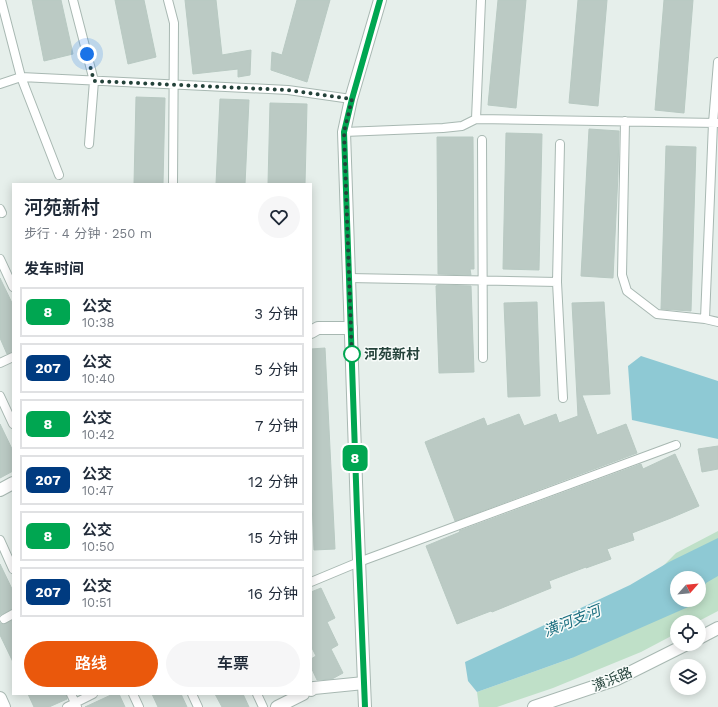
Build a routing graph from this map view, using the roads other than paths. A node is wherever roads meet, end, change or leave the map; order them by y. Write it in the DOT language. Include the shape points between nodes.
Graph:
graph roads {
  1 [pos="1,0"];
  2 [pos="73,0"];
  3 [pos="168,0"];
  4 [pos="380,0"];
  5 [pos="481,0"];
  6 [pos="718,62"];
  7 [pos="21,77"];
  8 [pos="94,81"];
  9 [pos="0,84"];
  10 [pos="173,85"];
  11 [pos="352,99"];
  12 [pos="476,119"];
  13 [pos="625,121"];
  14 [pos="716,123"];
  15 [pos="344,132"];
  16 [pos="482,140"];
  17 [pos="89,144"];
  18 [pos="560,144"];
  19 [pos="59,175"];
  20 [pos="173,183"];
  21 [pos="0,259"];
  22 [pos="349,278"];
  23 [pos="482,280"];
  24 [pos="557,282"];
  25 [pos="12,284"];
  26 [pos="705,319"];
  27 [pos="718,322"];
  28 [pos="351,328"];
  29 [pos="312,331"];
  30 [pos="12,357"];
  31 [pos="482,358"];
  32 [pos="0,363"];
  33 [pos="0,396"];
  34 [pos="563,398"];
  35 [pos="12,422"];
  36 [pos="676,445"];
  37 [pos="12,484"];
  38 [pos="0,490"];
  39 [pos="0,540"];
  40 [pos="359,562"];
  41 [pos="12,567"];
  42 [pos="312,582"];
  43 [pos="12,614"];
  44 [pos="4,618"];
  45 [pos="718,628"];
  46 [pos="706,634"];
  47 [pos="673,651"];
  48 [pos="364,683"];
  49 [pos="312,687"];
  50 [pos="71,695"];
  51 [pos="91,695"];
  52 [pos="133,695"];
  53 [pos="192,695"];
  54 [pos="258,695"];
  55 [pos="301,695"];
  56 [pos="0,698"];
  57 [pos="73,706"];
  58 [pos="4,707"];
  59 [pos="139,707"];
  60 [pos="198,707"];
  61 [pos="264,707"];
  62 [pos="277,707"];
  63 [pos="365,707"];
  64 [pos="534,707"];
  1 -- 7 [label="lane"];
  2 -- 8 [label="lane"];
  3 -- 10 [label="lane" via="174,23"];
  4 -- 11 [label="street"];
  5 -- 12 [label="lane"];
  6 -- 14 [label="lane"];
  7 -- 8 [label="lane"];
  7 -- 9 [label="lane"];
  7 -- 19 [label="lane"];
  8 -- 10 [label="lane"];
  8 -- 17 [label="lane"];
  10 -- 11 [label="lane" via="288,90"];
  10 -- 20 [label="lane"];
  11 -- 15 [label="street"];
  12 -- 13 [label="lane"];
  12 -- 15 [label="lane" via="462,126 443,128"];
  13 -- 14 [label="lane"];
  13 -- 26 [label="lane" via="622,275 627,292 657,314"];
  14 -- 26 [label="lane"];
  15 -- 22 [label="street"];
  16 -- 23 [label="lane"];
  18 -- 24 [label="lane"];
  21 -- 25 [label="lane"];
  22 -- 23 [label="lane"];
  22 -- 28 [label="street"];
  23 -- 24 [label="lane"];
  23 -- 31 [label="lane"];
  24 -- 34 [label="lane"];
  26 -- 27 [label="lane"];
  28 -- 29 [label="street" via="318,328"];
  28 -- 40 [label="street"];
  30 -- 32 [label="lane"];
  33 -- 35 [label="lane"];
  36 -- 40 [label="lane"];
  37 -- 38 [label="street"];
  39 -- 41 [label="lane"];
  40 -- 42 [label="lane"];
  40 -- 48 [label="street"];
  43 -- 44 [label="lane"];
  45 -- 46 [label="street"];
  47 -- 64 [label="street, 潢浜路" via="617,679"];
  48 -- 49 [label="street"];
  48 -- 63 [label="street"];
  50 -- 57 [label="lane"];
  51 -- 57 [label="lane"];
  52 -- 59 [label="lane"];
  53 -- 60 [label="lane"];
  54 -- 61 [label="lane"];
  55 -- 62 [label="street"];
  56 -- 58 [label="street"];
}
